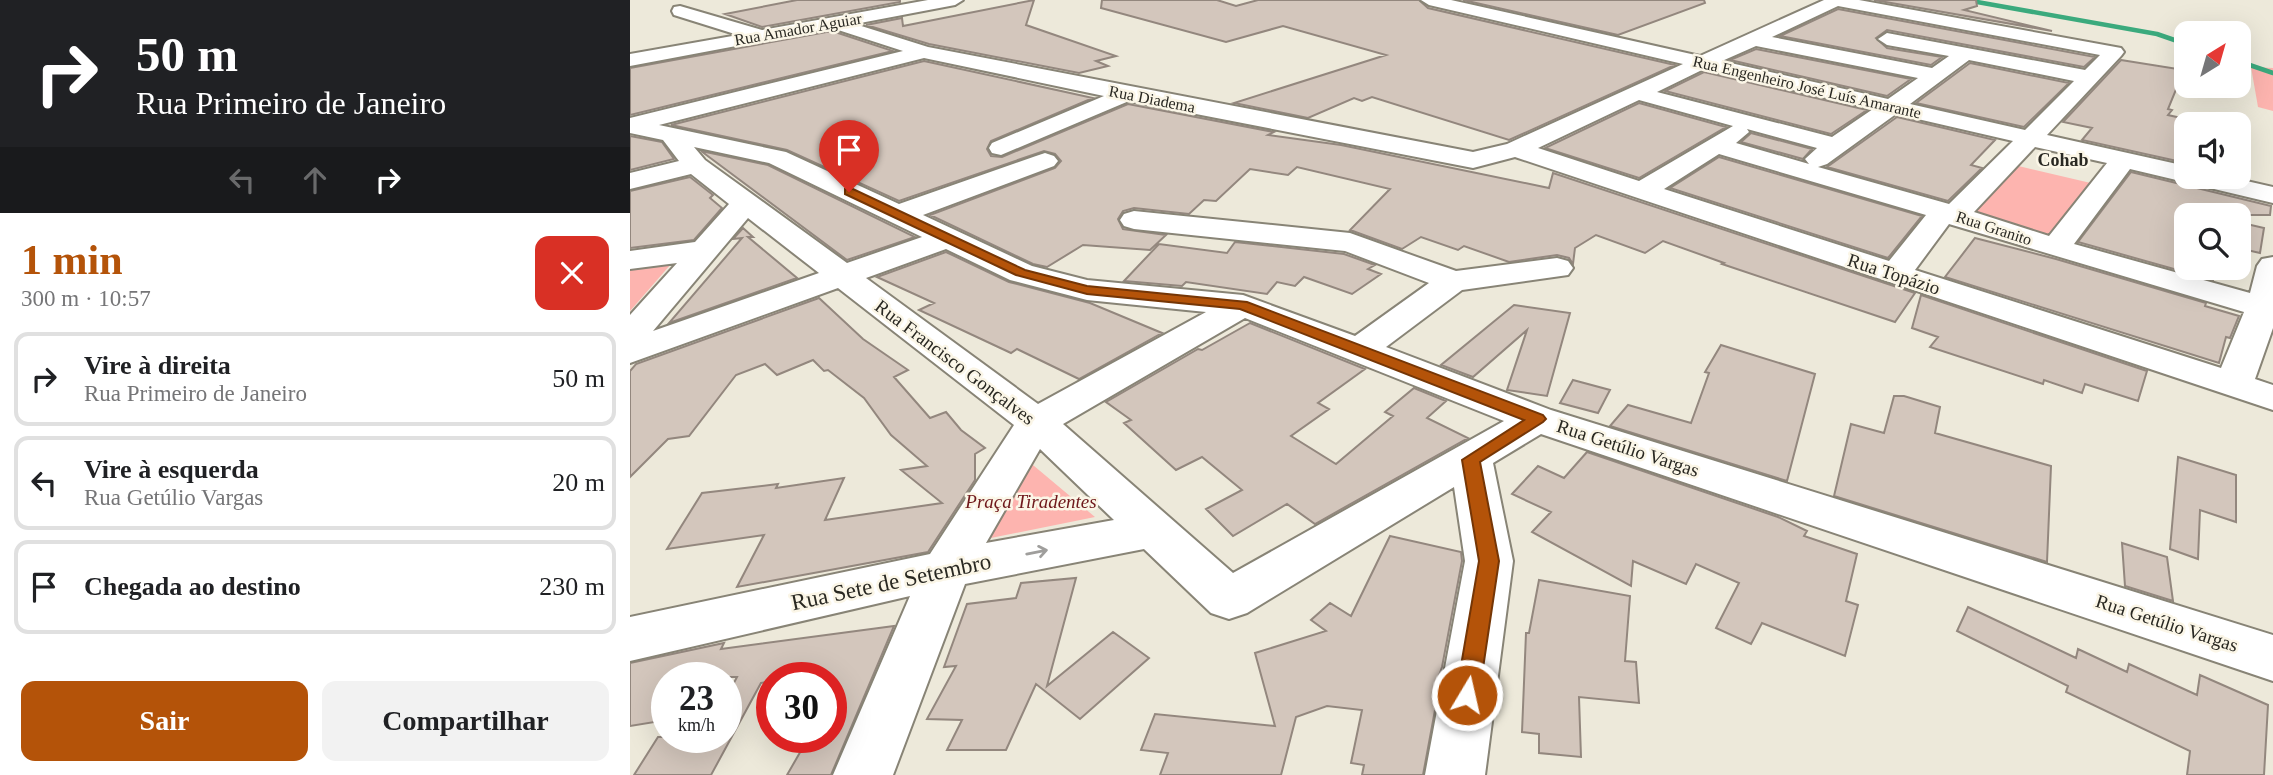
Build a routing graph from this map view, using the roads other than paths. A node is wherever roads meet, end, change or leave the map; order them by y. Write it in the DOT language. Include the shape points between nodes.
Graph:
graph roads {
  1 [pos="865,0"];
  2 [pos="955,0"];
  3 [pos="1429,0"];
  4 [pos="1478,0"];
  5 [pos="1835,0"];
  6 [pos="714,5"];
  7 [pos="1456,6"];
  8 [pos="904,9"];
  9 [pos="1925,17"];
  10 [pos="835,23"];
  11 [pos="761,36"];
  12 [pos="1887,39"];
  13 [pos="1756,40"];
  14 [pos="924,52"];
  15 [pos="1965,54"];
  16 [pos="634,58"];
  17 [pos="1861,60"];
  18 [pos="1703,63"];
  19 [pos="1937,75"];
  20 [pos="2088,77"];
  21 [pos="1636,93"];
  22 [pos="1127,94"];
  23 [pos="1889,106"];
  24 [pos="1751,123"];
  25 [pos="630,126"];
  26 [pos="2031,139"];
  27 [pos="1716,145"];
  28 [pos="1837,146"];
  29 [pos="1001,148"];
  30 [pos="1516,149"];
  31 [pos="684,151"];
  32 [pos="2123,160"];
  33 [pos="1045,161"];
  34 [pos="1802,171"];
  35 [pos="2174,171"];
  36 [pos="630,181"];
  37 [pos="2247,189"];
  38 [pos="1641,191"];
  39 [pos="2273,195"];
  40 [pos="746,202"];
  41 [pos="897,215"];
  42 [pos="1955,215"];
  43 [pos="1134,220"];
  44 [pos="945,239"];
  45 [pos="2055,248"];
  46 [pos="703,250"];
  47 [pos="630,260"];
  48 [pos="2273,267"];
  49 [pos="1557,268"];
  50 [pos="1895,275"];
  51 [pos="842,277"];
  52 [pos="1453,281"];
  53 [pos="1242,305"];
  54 [pos="2268,309"];
  55 [pos="630,337"];
  56 [pos="630,352"];
  57 [pos="1358,352"];
  58 [pos="2233,386"];
  59 [pos="2273,398"];
  60 [pos="1537,419"];
  61 [pos="1036,422"];
  62 [pos="1471,460"];
  63 [pos="1152,530"];
  64 [pos="946,569"];
  65 [pos="630,639"];
  66 [pos="2273,658"];
  67 [pos="863,775"];
  68 [pos="1455,775"];
  1 -- 8 [label="street"];
  2 -- 8 [label="street, Rua Amador Aguiar"];
  3 -- 7 [label="street, Rua Engenheiro José Luís Amarante"];
  4 -- 7 [label="street"];
  5 -- 9 [label="street"];
  5 -- 13 [label="street"];
  6 -- 11 [label="street" via="680,11"];
  7 -- 18 [label="street, Rua Engenheiro José Luís Amarante"];
  8 -- 10 [label="street, Rua Amador Aguiar"];
  9 -- 12 [label="street"];
  9 -- 20 [label="street" via="2114,52"];
  10 -- 11 [label="street, Rua Amador Aguiar"];
  10 -- 14 [label="street, Rua Diadema"];
  11 -- 16 [label="street, Rua Amador Aguiar"];
  12 -- 15 [label="street"];
  12 -- 17 [label="street"];
  13 -- 17 [label="street"];
  13 -- 18 [label="street"];
  14 -- 22 [label="street, Rua Diadema"];
  14 -- 25 [label="street"];
  15 -- 19 [label="street"];
  15 -- 20 [label="street"];
  17 -- 19 [label="street"];
  18 -- 21 [label="street"];
  18 -- 23 [label="street, Rua Engenheiro José Luís Amarante"];
  19 -- 23 [label="street"];
  20 -- 26 [label="street"];
  21 -- 24 [label="street"];
  21 -- 30 [label="street"];
  22 -- 29 [label="street"];
  22 -- 30 [label="street, Rua Diadema" via="1473,160"];
  23 -- 26 [label="street, Rua Engenheiro José Luís Amarante"];
  23 -- 28 [label="street"];
  24 -- 27 [label="street"];
  24 -- 28 [label="street"];
  25 -- 31 [label="street, Rua Getúlio Vargas"];
  26 -- 32 [label="street, Rua Engenheiro José Luís Amarante"];
  26 -- 42 [label="street"];
  27 -- 34 [label="street, Rua Granito"];
  27 -- 38 [label="street"];
  28 -- 34 [label="street"];
  30 -- 38 [label="street, Rua Topázio"];
  31 -- 36 [label="street"];
  31 -- 40 [label="street, Rua Francisco Gonçalves"];
  31 -- 41 [label="street, Rua Getúlio Vargas" via="777,157"];
  32 -- 35 [label="street, Rua Engenheiro José Luís Amarante"];
  32 -- 45 [label="street"];
  33 -- 41 [label="street"];
  34 -- 42 [label="street, Rua Granito"];
  37 -- 39 [label="street"];
  38 -- 50 [label="street, Rua Topázio"];
  40 -- 46 [label="street"];
  40 -- 51 [label="street, Rua Francisco Gonçalves"];
  41 -- 44 [label="street, Rua Getúlio Vargas"];
  42 -- 45 [label="street, Rua Granito"];
  42 -- 50 [label="street" via="1940,216"];
  43 -- 52 [label="street" via="1350,242"];
  44 -- 51 [label="street"];
  44 -- 53 [label="street, Rua Getúlio Vargas" via="1021,273 1087,290"];
  45 -- 54 [label="street, Rua Granito"];
  46 -- 47 [label="street"];
  46 -- 55 [label="street"];
  48 -- 54 [label="street"];
  49 -- 52 [label="street"];
  50 -- 58 [label="street, Rua Topázio"];
  51 -- 56 [label="street"];
  51 -- 61 [label="street, Rua Francisco Gonçalves"];
  52 -- 57 [label="street"];
  53 -- 57 [label="street, Rua Getúlio Vargas"];
  53 -- 61 [label="street"];
  54 -- 58 [label="street"];
  57 -- 60 [label="street, Rua Getúlio Vargas"];
  58 -- 59 [label="street, Rua Topázio"];
  60 -- 62 [label="street"];
  60 -- 66 [label="street, Rua Getúlio Vargas"];
  61 -- 63 [label="street, Rua Francisco Gonçalves"];
  61 -- 64 [label="street"];
  62 -- 63 [label="street, Rua Francisco Gonçalves" via="1229,599"];
  62 -- 68 [label="street" via="1489,561"];
  64 -- 63 [label="street, Rua Sete de Setembro, one-way"];
  64 -- 65 [label="street, Rua Sete de Setembro"];
  64 -- 67 [label="street"];
}
